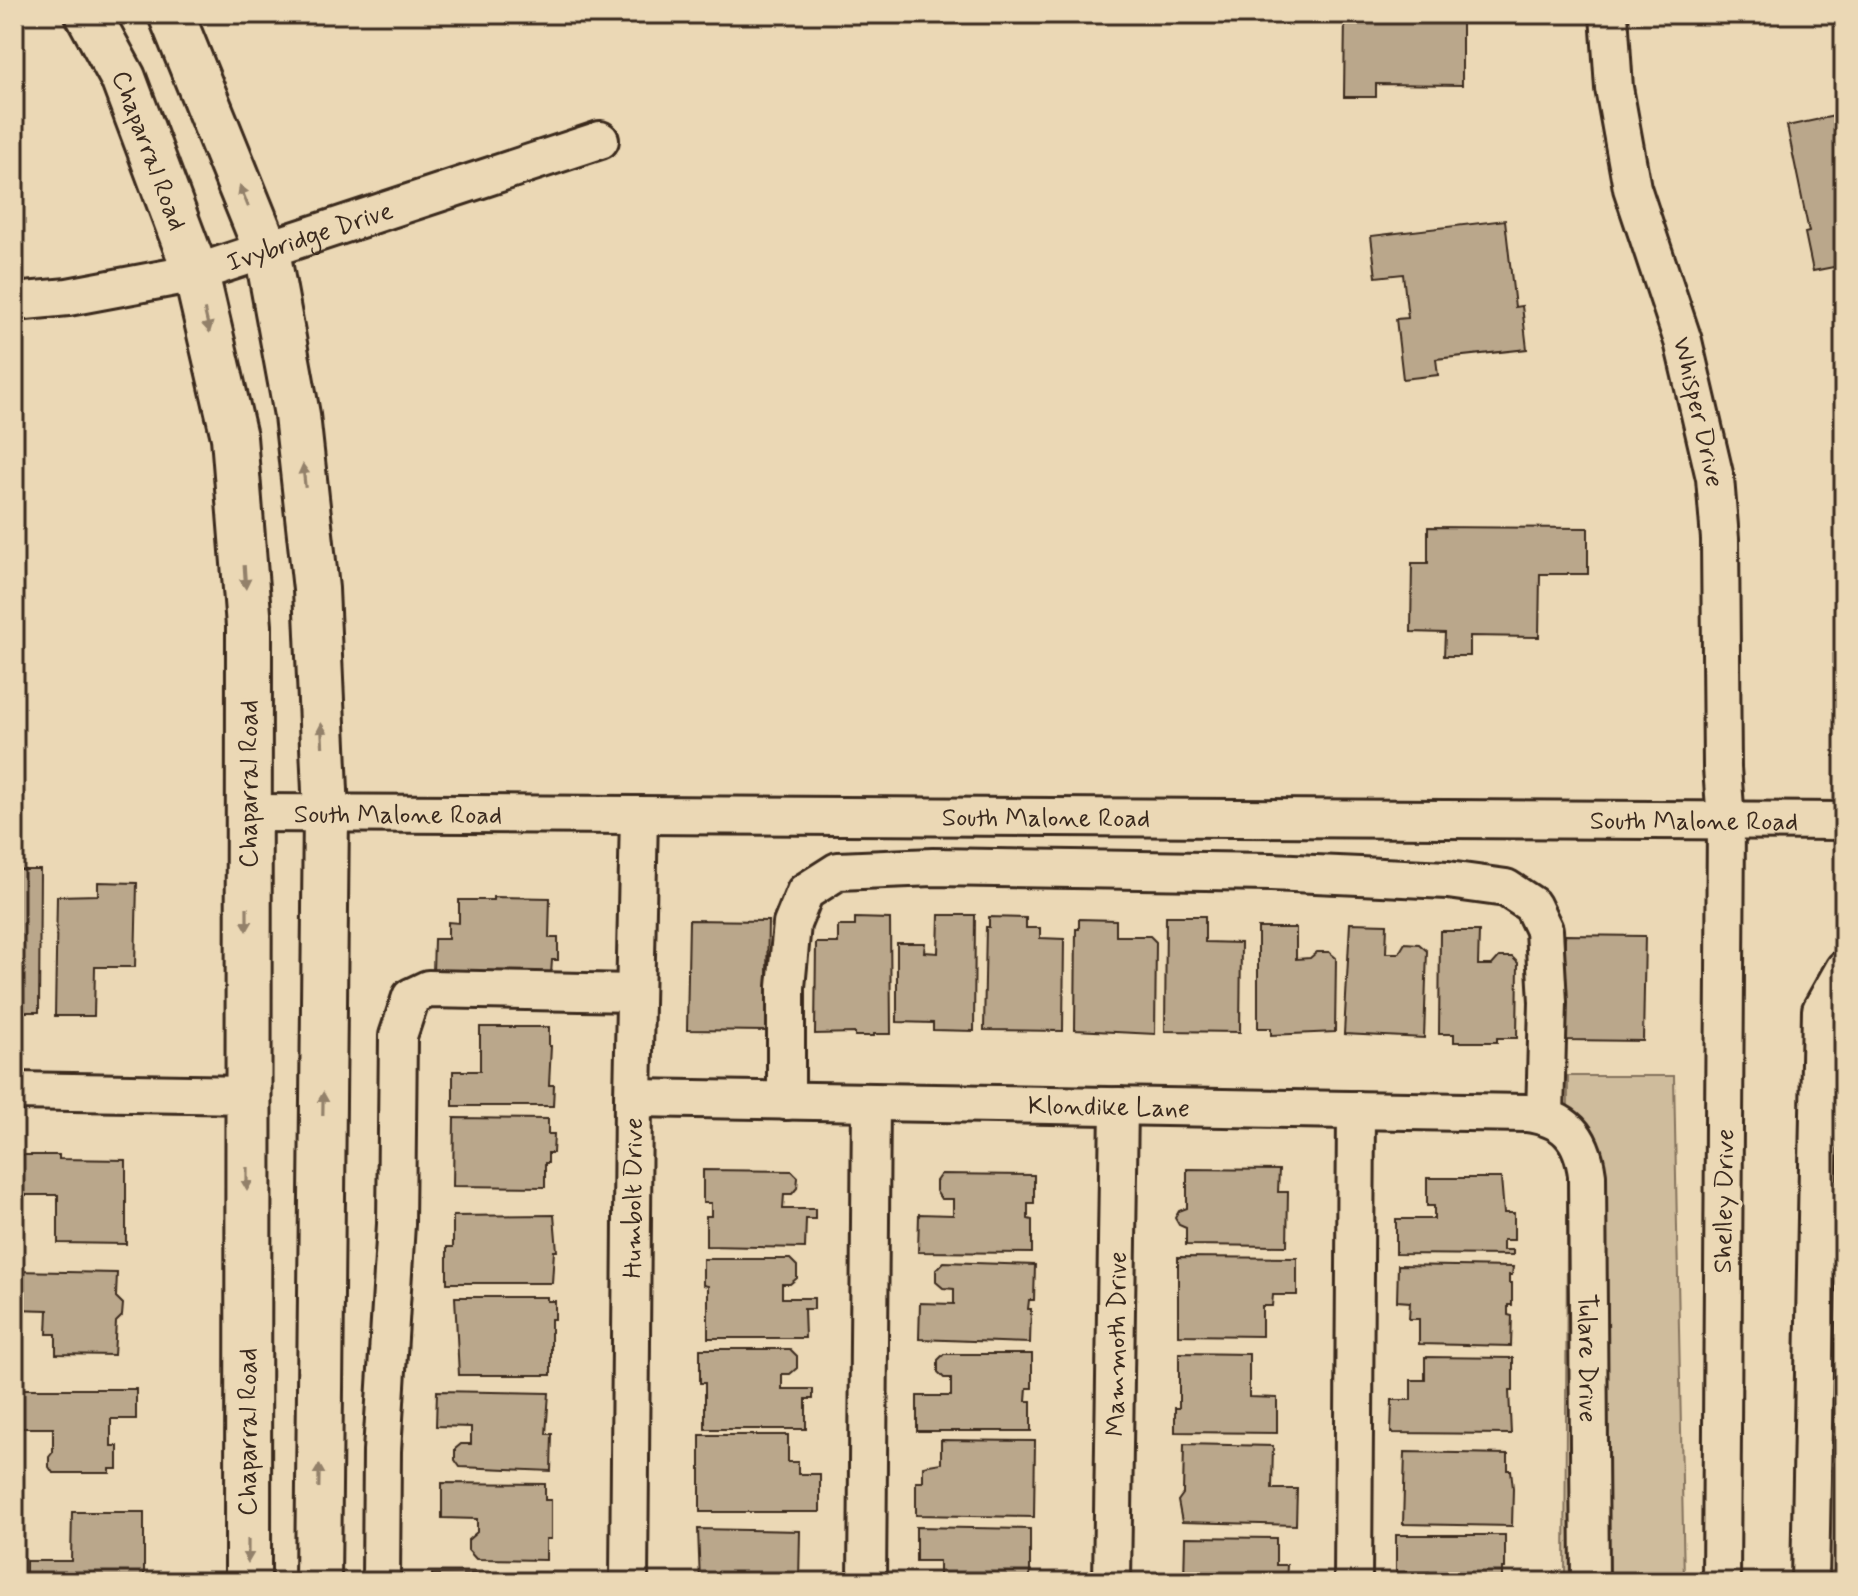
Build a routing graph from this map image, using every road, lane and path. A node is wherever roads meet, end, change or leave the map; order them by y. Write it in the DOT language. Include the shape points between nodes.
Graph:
graph roads {
  1 [pos="88,14"];
  2 [pos="171,14"];
  3 [pos="1609,14"];
  4 [pos="600,140"];
  5 [pos="267,251"];
  6 [pos="196,273"];
  7 [pos="14,302"];
  8 [pos="248,813"];
  9 [pos="326,813"];
  10 [pos="639,815"];
  11 [pos="1726,821"];
  12 [pos="1844,821"];
  13 [pos="1844,969"];
  14 [pos="635,993"];
  15 [pos="14,1091"];
  16 [pos="247,1095"];
  17 [pos="633,1098"];
  18 [pos="786,1101"];
  19 [pos="871,1102"];
  20 [pos="1119,1106"];
  21 [pos="1356,1110"];
  22 [pos="1545,1116"];
  23 [pos="248,1582"];
  24 [pos="318,1582"];
  25 [pos="381,1582"];
  26 [pos="629,1582"];
  27 [pos="867,1582"];
  28 [pos="1112,1582"];
  29 [pos="1353,1582"];
  30 [pos="1590,1582"];
  31 [pos="1721,1582"];
  32 [pos="1810,1582"];
  1 -- 6 [label="main road, Chaparral Road" via="123,78"];
  5 -- 2 [label="main road, one-way"];
  3 -- 11 [label="street, Whisper Drive" via="1614,88 1632,188 1683,341 1715,478"];
  4 -- 5 [label="street, Ivybridge Drive"];
  5 -- 6 [label="street, Ivybridge Drive"];
  9 -- 5 [label="main road, one-way" via="314,573 297,415"];
  6 -- 7 [label="street, Ivybridge Drive"];
  6 -- 8 [label="main road, Chaparral Road, one-way" via="234,437 249,626"];
  8 -- 9 [label="street, South Malone Road"];
  8 -- 16 [label="main road, Chaparral Road, one-way"];
  9 -- 10 [label="street, South Malone Road"];
  24 -- 9 [label="main road, one-way"];
  10 -- 11 [label="street, South Malone Road"];
  10 -- 14 [label="street, Humbolt Drive"];
  11 -- 12 [label="street, South Malone Road"];
  11 -- 31 [label="street, Shelley Drive"];
  13 -- 32 [label="street" via="1821,1010"];
  14 -- 17 [label="street, Humbolt Drive"];
  14 -- 25 [label="street" via="428,989 411,997 398,1036"];
  15 -- 16 [label="street"];
  16 -- 23 [label="main road, Chaparral Road, one-way"];
  17 -- 18 [label="street, Klondike Lane"];
  17 -- 26 [label="street, Humbolt Drive"];
  18 -- 19 [label="street, Klondike Lane"];
  18 -- 22 [label="street" via="792,924 805,892 838,871 933,867 1271,872 1448,880 1506,888 1532,905 1544,930"];
  19 -- 20 [label="street, Klondike Lane"];
  19 -- 27 [label="street"];
  20 -- 21 [label="street, Klondike Lane"];
  20 -- 28 [label="street, Mammoth Drive"];
  21 -- 22 [label="street, Klondike Lane"];
  21 -- 29 [label="street"];
  22 -- 30 [label="street, Tulare Drive" via="1576,1138 1587,1175"];
}
